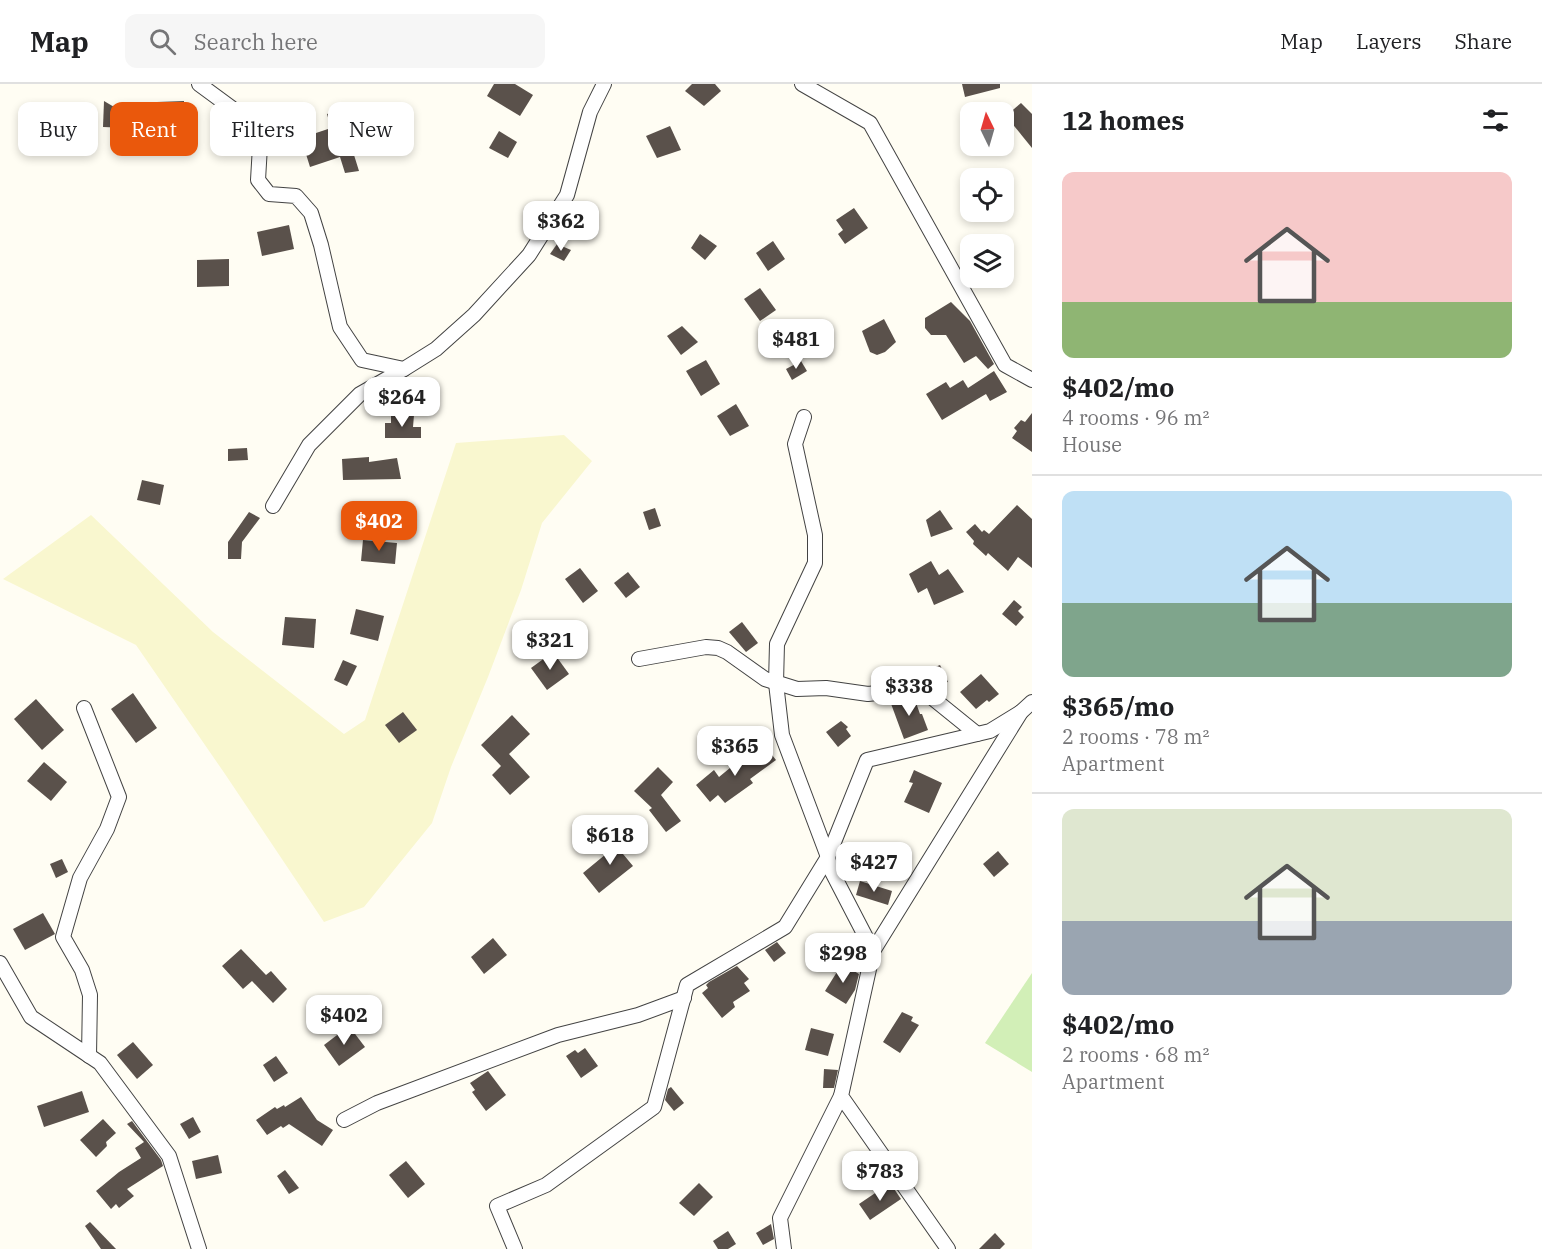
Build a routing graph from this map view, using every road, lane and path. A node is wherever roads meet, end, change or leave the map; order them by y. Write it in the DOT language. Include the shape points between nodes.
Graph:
graph roads {
  1 [pos="199,84"];
  2 [pos="604,84"];
  3 [pos="802,84"];
  4 [pos="404,369"];
  5 [pos="1032,381"];
  6 [pos="804,417"];
  7 [pos="273,506"];
  8 [pos="639,659"];
  9 [pos="776,683"];
  10 [pos="1032,702"];
  11 [pos="84,708"];
  12 [pos="1021,712"];
  13 [pos="977,734"];
  14 [pos="828,857"];
  15 [pos="873,951"];
  16 [pos="0,963"];
  17 [pos="684,998"];
  18 [pos="89,1056"];
  19 [pos="841,1096"];
  20 [pos="344,1120"];
  21 [pos="199,1249"];
  22 [pos="515,1249"];
  23 [pos="784,1249"];
  24 [pos="948,1249"];
  1 -- 4 [label="street" via="252,123 260,146 258,180 269,194 296,196 311,213 340,327 362,360"];
  2 -- 4 [label="street" via="590,112 567,195 529,255 474,315 436,349"];
  3 -- 5 [label="street" via="870,123 1005,365"];
  4 -- 7 [label="street" via="360,393 309,445"];
  6 -- 9 [label="street" via="795,444 815,535 815,563 777,644"];
  8 -- 9 [label="street" via="718,648"];
  9 -- 13 [label="street" via="797,689 826,688 868,694 922,691"];
  9 -- 14 [label="street" via="782,735"];
  10 -- 12 [label="street"];
  11 -- 18 [label="street" via="119,797 107,829 80,878 63,937 82,970 90,995"];
  12 -- 13 [label="street" via="990,731"];
  12 -- 15 [label="street"];
  13 -- 14 [label="street" via="867,760"];
  14 -- 15 [label="street"];
  14 -- 17 [label="street" via="785,927 687,985"];
  15 -- 19 [label="street"];
  16 -- 18 [label="street" via="31,1017"];
  17 -- 20 [label="street" via="638,1015 558,1035 377,1103"];
  17 -- 22 [label="street" via="654,1107 546,1185 496,1206"];
  18 -- 21 [label="street" via="100,1063 169,1155"];
  19 -- 23 [label="street" via="780,1218"];
  19 -- 24 [label="street"];
}
